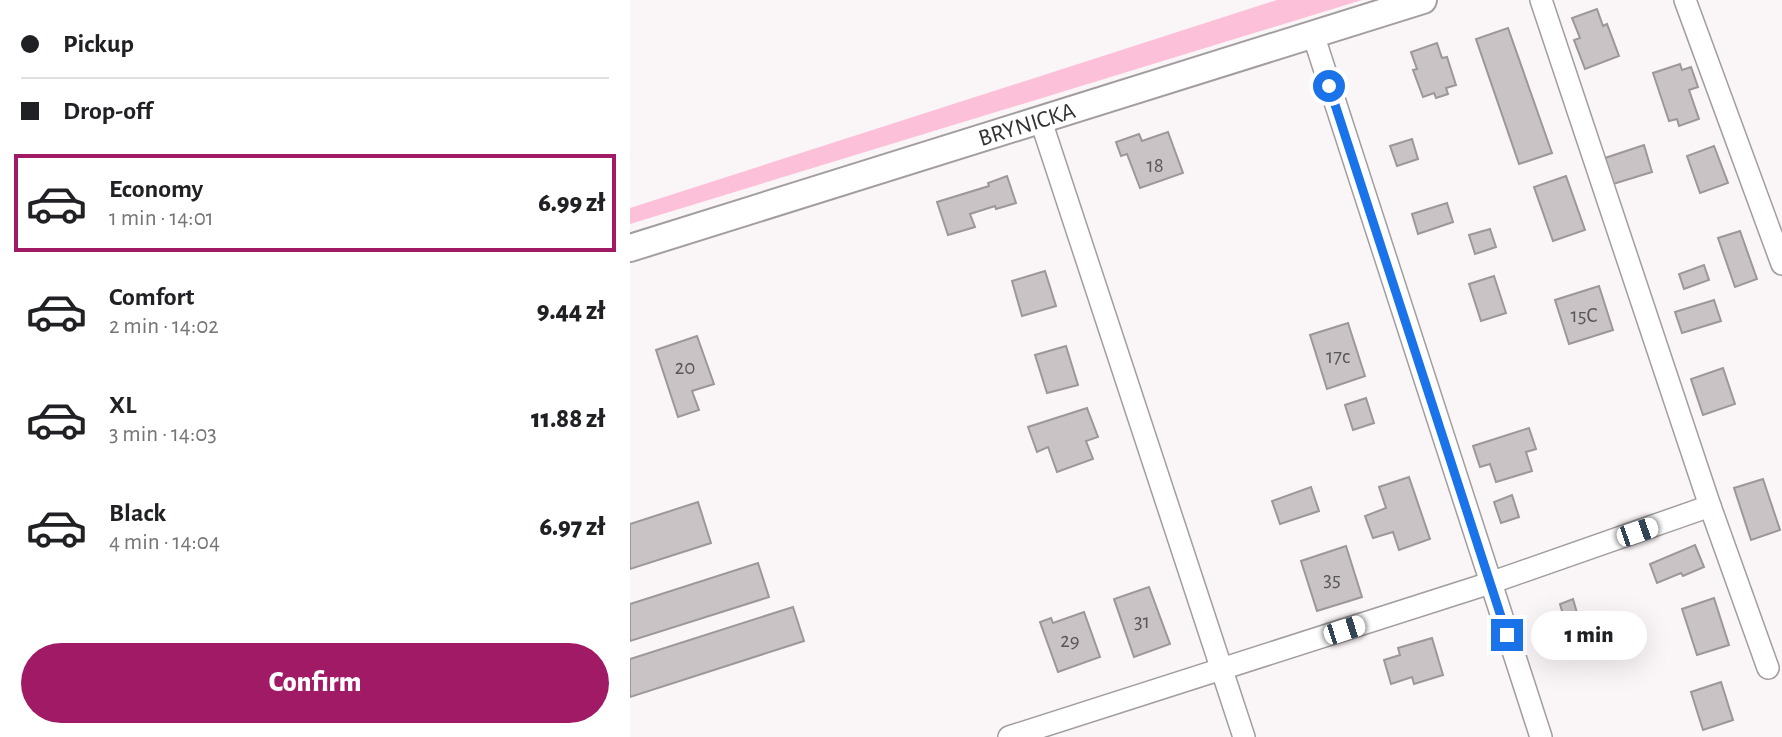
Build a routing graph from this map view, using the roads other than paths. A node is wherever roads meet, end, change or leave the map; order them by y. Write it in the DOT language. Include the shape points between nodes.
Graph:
graph roads {
  1 [pos="1423,0"];
  2 [pos="1541,0"];
  3 [pos="1685,0"];
  4 [pos="1313,34"];
  5 [pos="1041,121"];
  6 [pos="630,248"];
  7 [pos="1782,264"];
  8 [pos="1710,506"];
  9 [pos="1490,583"];
  10 [pos="1768,668"];
  11 [pos="1221,669"];
  12 [pos="1009,737"];
  13 [pos="1244,737"];
  14 [pos="1541,737"];
  1 -- 4 [label="street, BRYNICKA"];
  2 -- 8 [label="street"];
  3 -- 7 [label="street"];
  4 -- 5 [label="street, BRYNICKA"];
  4 -- 9 [label="street"];
  5 -- 6 [label="street, BRYNICKA"];
  5 -- 11 [label="street"];
  8 -- 9 [label="street"];
  8 -- 10 [label="street"];
  9 -- 11 [label="street"];
  9 -- 14 [label="street"];
  11 -- 12 [label="street"];
  11 -- 13 [label="street"];
}
